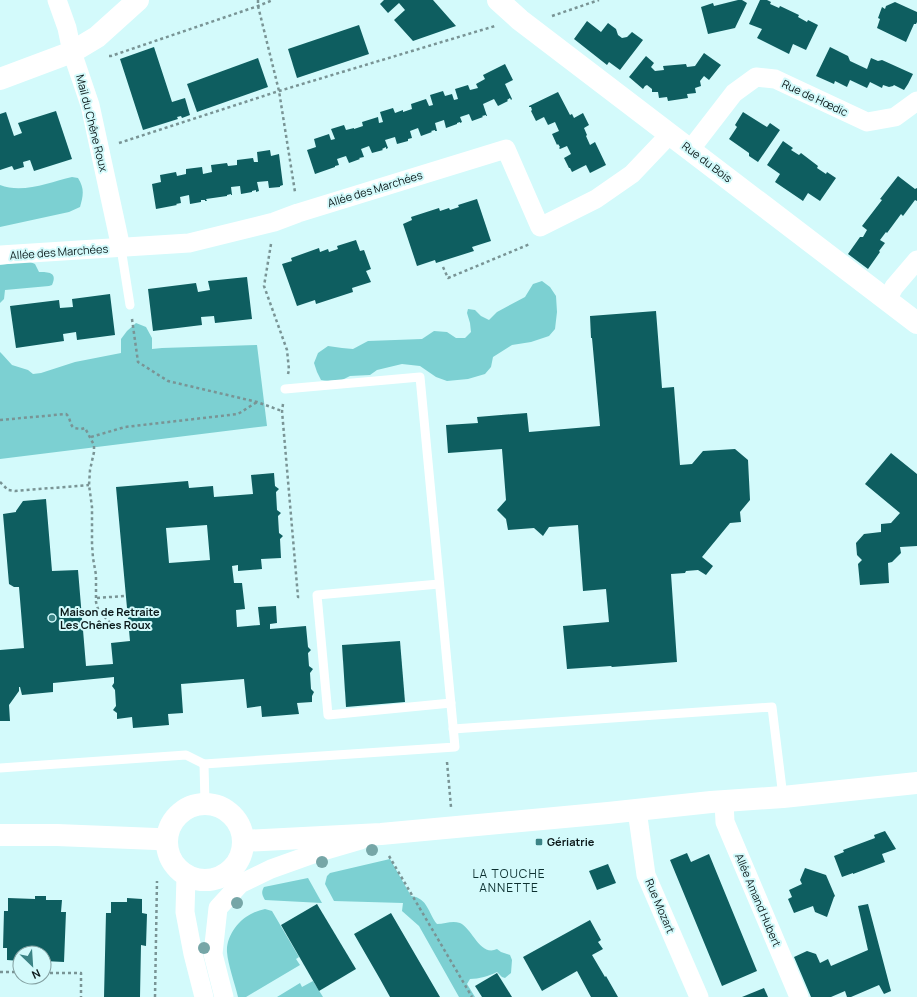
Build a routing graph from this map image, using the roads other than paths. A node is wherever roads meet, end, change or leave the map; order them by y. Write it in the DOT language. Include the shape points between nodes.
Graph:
graph roads {
  1 [pos="57,0"];
  2 [pos="138,0"];
  3 [pos="498,0"];
  4 [pos="72,52"];
  5 [pos="0,79"];
  6 [pos="917,101"];
  7 [pos="670,134"];
  8 [pos="690,150"];
  9 [pos="121,248"];
  10 [pos="0,255"];
  11 [pos="917,260"];
  12 [pos="887,300"];
  13 [pos="130,305"];
  14 [pos="917,323"];
  15 [pos="285,389"];
  16 [pos="439,584"];
  17 [pos="451,703"];
  18 [pos="453,729"];
  19 [pos="204,764"];
  20 [pos="0,768"];
  21 [pos="917,783"];
  22 [pos="783,798"];
  23 [pos="724,802"];
  24 [pos="206,803"];
  25 [pos="637,810"];
  26 [pos="381,834"];
  27 [pos="0,835"];
  28 [pos="166,840"];
  29 [pos="243,841"];
  30 [pos="186,876"];
  31 [pos="204,997"];
  32 [pos="224,997"];
  33 [pos="699,997"];
  34 [pos="799,997"];
  1 -- 4 [label="street, Mail du Chêne Roux"];
  2 -- 4 [label="street" via="98,37"];
  3 -- 7 [label="street, Rue du Bois" via="520,20"];
  4 -- 5 [label="street"];
  4 -- 9 [label="street, Mail du Chêne Roux" via="90,105"];
  6 -- 8 [label="street, Rue de Hœdic" via="895,117 867,122 775,79 756,77 734,93"];
  7 -- 8 [label="street, Rue du Bois"];
  7 -- 9 [label="street, Allée des Marchées" via="632,174 596,200 540,227 506,149 274,222 189,243"];
  8 -- 12 [label="street, Rue du Bois"];
  9 -- 10 [label="street, Allée des Marchées"];
  9 -- 13 [label="lane"];
  11 -- 12 [label="street" via="894,287"];
  12 -- 14 [label="street, Rue du Bois"];
  15 -- 16 [label="lane" via="420,377"];
  16 -- 17 [label="lane"];
  16 -- 17 [label="lane" via="317,595 328,714"];
  17 -- 18 [label="lane"];
  18 -- 19 [label="lane" via="455,747"];
  18 -- 22 [label="lane" via="772,706"];
  19 -- 20 [label="lane" via="186,755"];
  19 -- 24 [label="lane"];
  21 -- 22 [label="street"];
  22 -- 23 [label="street"];
  23 -- 25 [label="street"];
  23 -- 34 [label="street, Allée Amand Hubert" via="725,822"];
  24 -- 28 [label="street" via="186,808 178,814 172,822"];
  24 -- 29 [label="street" via="227,810 236,818"];
  25 -- 26 [label="street"];
  25 -- 33 [label="street, Rue Mozart" via="646,875"];
  26 -- 29 [label="street"];
  26 -- 32 [label="street" via="313,854 271,869 240,884 218,908 213,954"];
  27 -- 28 [label="street"];
  28 -- 30 [label="street" via="171,860"];
  29 -- 30 [label="street" via="241,854 235,866 225,875 206,880"];
  30 -- 31 [label="street" via="185,912"];
}
